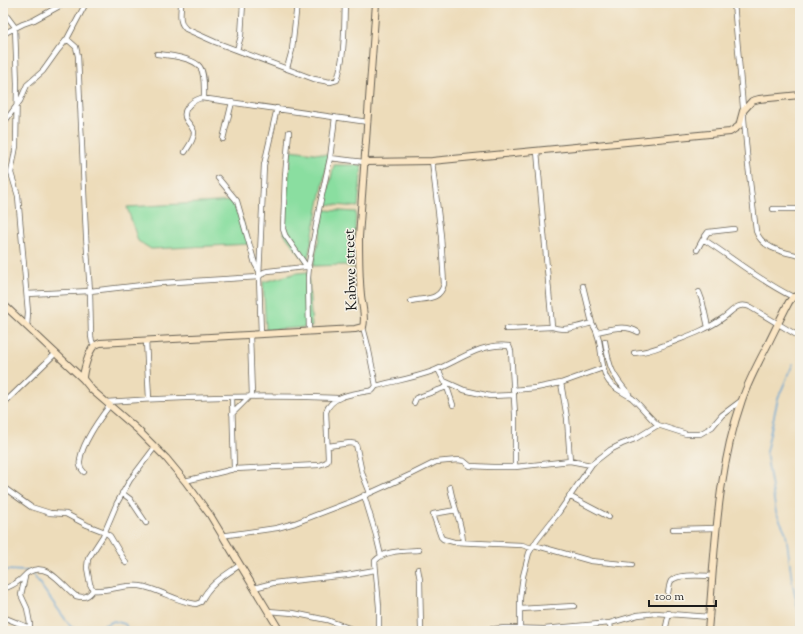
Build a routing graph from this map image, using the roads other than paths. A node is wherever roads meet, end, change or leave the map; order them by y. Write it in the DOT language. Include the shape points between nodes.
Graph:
graph roads {
  1 [pos="65,3"];
  2 [pos="86,3"];
  3 [pos="182,3"];
  4 [pos="243,3"];
  5 [pos="297,3"];
  6 [pos="345,3"];
  7 [pos="376,3"];
  8 [pos="734,3"];
  9 [pos="3,11"];
  10 [pos="15,27"];
  11 [pos="3,34"];
  12 [pos="67,39"];
  13 [pos="236,50"];
  14 [pos="157,54"];
  15 [pos="287,68"];
  16 [pos="800,95"];
  17 [pos="204,98"];
  18 [pos="232,102"];
  19 [pos="16,106"];
  20 [pos="277,108"];
  21 [pos="743,111"];
  22 [pos="335,118"];
  23 [pos="368,122"];
  24 [pos="3,124"];
  25 [pos="289,132"];
  26 [pos="223,139"];
  27 [pos="537,151"];
  28 [pos="185,152"];
  29 [pos="330,158"];
  30 [pos="432,161"];
  31 [pos="364,162"];
  32 [pos="218,178"];
  33 [pos="800,209"];
  34 [pos="773,210"];
  35 [pos="734,229"];
  36 [pos="702,239"];
  37 [pos="697,250"];
  38 [pos="800,256"];
  39 [pos="308,267"];
  40 [pos="259,270"];
  41 [pos="259,277"];
  42 [pos="583,286"];
  43 [pos="90,291"];
  44 [pos="699,292"];
  45 [pos="27,294"];
  46 [pos="800,296"];
  47 [pos="793,297"];
  48 [pos="411,300"];
  49 [pos="3,305"];
  50 [pos="592,323"];
  51 [pos="778,325"];
  52 [pos="27,327"];
  53 [pos="363,327"];
  54 [pos="552,327"];
  55 [pos="708,327"];
  56 [pos="506,329"];
  57 [pos="309,332"];
  58 [pos="598,332"];
  59 [pos="638,332"];
  60 [pos="250,334"];
  61 [pos="261,334"];
  62 [pos="800,337"];
  63 [pos="146,340"];
  64 [pos="605,341"];
  65 [pos="94,345"];
  66 [pos="56,353"];
  67 [pos="634,353"];
  68 [pos="603,368"];
  69 [pos="438,369"];
  70 [pos="83,379"];
  71 [pos="444,381"];
  72 [pos="561,383"];
  73 [pos="376,386"];
  74 [pos="447,387"];
  75 [pos="513,390"];
  76 [pos="514,395"];
  77 [pos="251,396"];
  78 [pos="232,397"];
  79 [pos="338,398"];
  80 [pos="632,398"];
  81 [pos="149,399"];
  82 [pos="742,400"];
  83 [pos="3,403"];
  84 [pos="108,403"];
  85 [pos="414,403"];
  86 [pos="453,405"];
  87 [pos="232,414"];
  88 [pos="658,425"];
  89 [pos="328,446"];
  90 [pos="155,447"];
  91 [pos="570,462"];
  92 [pos="591,465"];
  93 [pos="514,466"];
  94 [pos="234,469"];
  95 [pos="84,472"];
  96 [pos="185,481"];
  97 [pos="3,487"];
  98 [pos="450,487"];
  99 [pos="122,493"];
  100 [pos="370,493"];
  101 [pos="364,496"];
  102 [pos="569,496"];
  103 [pos="456,510"];
  104 [pos="609,517"];
  105 [pos="146,523"];
  106 [pos="717,528"];
  107 [pos="673,529"];
  108 [pos="105,532"];
  109 [pos="221,536"];
  110 [pos="463,542"];
  111 [pos="533,546"];
  112 [pos="419,550"];
  113 [pos="381,556"];
  114 [pos="126,563"];
  115 [pos="240,565"];
  116 [pos="632,565"];
  117 [pos="418,568"];
  118 [pos="375,570"];
  119 [pos="26,573"];
  120 [pos="712,576"];
  121 [pos="254,588"];
  122 [pos="3,589"];
  123 [pos="93,590"];
  124 [pos="668,593"];
  125 [pos="574,606"];
  126 [pos="520,609"];
  127 [pos="268,611"];
  128 [pos="669,613"];
  129 [pos="3,617"];
  130 [pos="710,617"];
  131 [pos="610,623"];
  132 [pos="520,628"];
  133 [pos="30,629"];
  134 [pos="544,630"];
  135 [pos="707,630"];
  136 [pos="280,631"];
  137 [pos="357,631"];
  138 [pos="379,631"];
  139 [pos="421,631"];
  140 [pos="469,631"];
  141 [pos="611,631"];
  142 [pos="665,631"];
  1 -- 10 [label="street"];
  2 -- 12 [label="street"];
  3 -- 13 [label="street" via="181,22 186,30"];
  4 -- 13 [label="street" via="241,36"];
  5 -- 15 [label="street" via="292,50"];
  6 -- 15 [label="street" via="342,55 337,80 319,80"];
  7 -- 23 [label="main road, Kabwe street"];
  8 -- 21 [label="street"];
  9 -- 10 [label="street"];
  10 -- 11 [label="street"];
  10 -- 19 [label="street"];
  12 -- 19 [label="street" via="43,71 27,85"];
  12 -- 43 [label="street" via="76,47 78,56"];
  13 -- 15 [label="street"];
  14 -- 17 [label="street" via="178,57 199,65"];
  16 -- 21 [label="main road" via="752,101"];
  17 -- 18 [label="street"];
  17 -- 28 [label="street" via="191,103 186,110 185,116 194,133"];
  18 -- 20 [label="street"];
  18 -- 26 [label="street"];
  19 -- 24 [label="street"];
  19 -- 45 [label="street" via="16,153 11,173 18,196"];
  20 -- 22 [label="street"];
  20 -- 40 [label="street" via="264,165"];
  21 -- 27 [label="main road" via="739,126 730,132"];
  21 -- 38 [label="street" via="758,238 776,249"];
  22 -- 23 [label="street"];
  22 -- 29 [label="street"];
  23 -- 31 [label="main road, Kabwe street"];
  25 -- 39 [label="street" via="283,229"];
  27 -- 30 [label="main road"];
  27 -- 54 [label="street"];
  29 -- 31 [label="street"];
  29 -- 39 [label="street"];
  30 -- 31 [label="main road"];
  30 -- 48 [label="street" via="444,284 437,296"];
  31 -- 53 [label="main road, Kabwe street" via="359,255"];
  32 -- 40 [label="street" via="236,202"];
  33 -- 34 [label="street"];
  35 -- 36 [label="street" via="708,232"];
  36 -- 37 [label="street"];
  36 -- 47 [label="street" via="763,281"];
  39 -- 41 [label="street" via="268,271"];
  39 -- 57 [label="street"];
  40 -- 41 [label="street"];
  41 -- 43 [label="street" via="160,283"];
  41 -- 61 [label="street"];
  42 -- 50 [label="street"];
  43 -- 45 [label="street"];
  43 -- 65 [label="street" via="91,336"];
  44 -- 55 [label="street"];
  45 -- 52 [label="street"];
  46 -- 47 [label="main road"];
  47 -- 51 [label="main road"];
  49 -- 52 [label="main road"];
  50 -- 54 [label="street" via="563,329"];
  50 -- 58 [label="street"];
  51 -- 55 [label="street" via="750,307 742,305 736,306"];
  51 -- 62 [label="street"];
  51 -- 82 [label="main road"];
  52 -- 66 [label="main road"];
  53 -- 57 [label="main road, Kabwe street"];
  53 -- 73 [label="street"];
  54 -- 56 [label="street"];
  55 -- 67 [label="street" via="652,351"];
  57 -- 61 [label="main road, Kabwe street"];
  58 -- 59 [label="street" via="628,328"];
  58 -- 68 [label="street"];
  60 -- 61 [label="main road, Kabwe street"];
  60 -- 63 [label="main road, Kabwe street"];
  60 -- 77 [label="street"];
  63 -- 65 [label="main road, Kabwe street"];
  63 -- 81 [label="street"];
  64 -- 80 [label="street" via="611,369"];
  65 -- 70 [label="main road"];
  66 -- 70 [label="main road"];
  66 -- 83 [label="street"];
  68 -- 72 [label="street"];
  68 -- 80 [label="street" via="611,384"];
  69 -- 71 [label="street"];
  69 -- 73 [label="street"];
  69 -- 75 [label="street" via="474,351 509,346"];
  70 -- 84 [label="main road"];
  71 -- 74 [label="street"];
  71 -- 76 [label="street" via="482,395"];
  72 -- 75 [label="street"];
  72 -- 91 [label="street" via="568,418"];
  73 -- 79 [label="street" via="373,390"];
  74 -- 85 [label="street" via="416,398"];
  74 -- 86 [label="street"];
  75 -- 76 [label="street"];
  76 -- 93 [label="street"];
  77 -- 78 [label="street"];
  77 -- 79 [label="street"];
  77 -- 87 [label="street"];
  78 -- 81 [label="street"];
  78 -- 87 [label="street"];
  79 -- 89 [label="street" via="329,405 326,412"];
  80 -- 88 [label="street"];
  81 -- 84 [label="street"];
  82 -- 88 [label="street" via="724,413 712,427 700,434 686,434"];
  82 -- 106 [label="main road" via="726,459"];
  84 -- 90 [label="main road"];
  84 -- 95 [label="street" via="82,450 80,464"];
  87 -- 94 [label="street"];
  88 -- 92 [label="street" via="636,439 610,450"];
  89 -- 94 [label="street" via="328,458 324,464"];
  89 -- 100 [label="street" via="356,444 362,473"];
  90 -- 96 [label="main road"];
  90 -- 99 [label="street"];
  91 -- 92 [label="street"];
  91 -- 93 [label="street"];
  92 -- 102 [label="street"];
  93 -- 100 [label="street" via="470,466 458,460 436,462"];
  94 -- 96 [label="street"];
  96 -- 109 [label="main road" via="210,515"];
  97 -- 108 [label="street" via="31,506 50,513 66,514"];
  98 -- 103 [label="street"];
  99 -- 105 [label="street" via="130,499"];
  99 -- 108 [label="street"];
  100 -- 101 [label="street"];
  101 -- 109 [label="street" via="287,526"];
  101 -- 113 [label="street"];
  102 -- 104 [label="street"];
  102 -- 111 [label="street" via="560,512"];
  103 -- 110 [label="street"];
  103 -- 110 [label="street" via="435,513 434,516 443,540"];
  106 -- 107 [label="street"];
  106 -- 120 [label="main road"];
  108 -- 114 [label="street"];
  108 -- 123 [label="street" via="86,563"];
  109 -- 115 [label="main road"];
  110 -- 111 [label="street"];
  111 -- 116 [label="street" via="591,561"];
  111 -- 126 [label="street" via="523,576"];
  112 -- 113 [label="street"];
  113 -- 118 [label="street" via="375,561"];
  115 -- 121 [label="main road"];
  115 -- 123 [label="street" via="212,585 205,592 201,602 196,604 137,585"];
  117 -- 139 [label="street"];
  118 -- 121 [label="street" via="273,583"];
  118 -- 138 [label="street"];
  119 -- 122 [label="street" via="18,582"];
  119 -- 123 [label="street" via="38,569 46,570 76,596 86,597"];
  119 -- 133 [label="street" via="21,595 27,608"];
  120 -- 124 [label="street" via="675,578 670,583"];
  120 -- 130 [label="main road"];
  121 -- 127 [label="main road"];
  125 -- 126 [label="street"];
  126 -- 132 [label="street"];
  127 -- 136 [label="main road"];
  127 -- 137 [label="street" via="327,620"];
  128 -- 130 [label="street"];
  128 -- 131 [label="street" via="638,615"];
  128 -- 142 [label="street"];
  129 -- 133 [label="street"];
  130 -- 135 [label="main road"];
  131 -- 134 [label="street"];
  131 -- 141 [label="street"];
  132 -- 134 [label="street"];
  132 -- 140 [label="street"];
}
